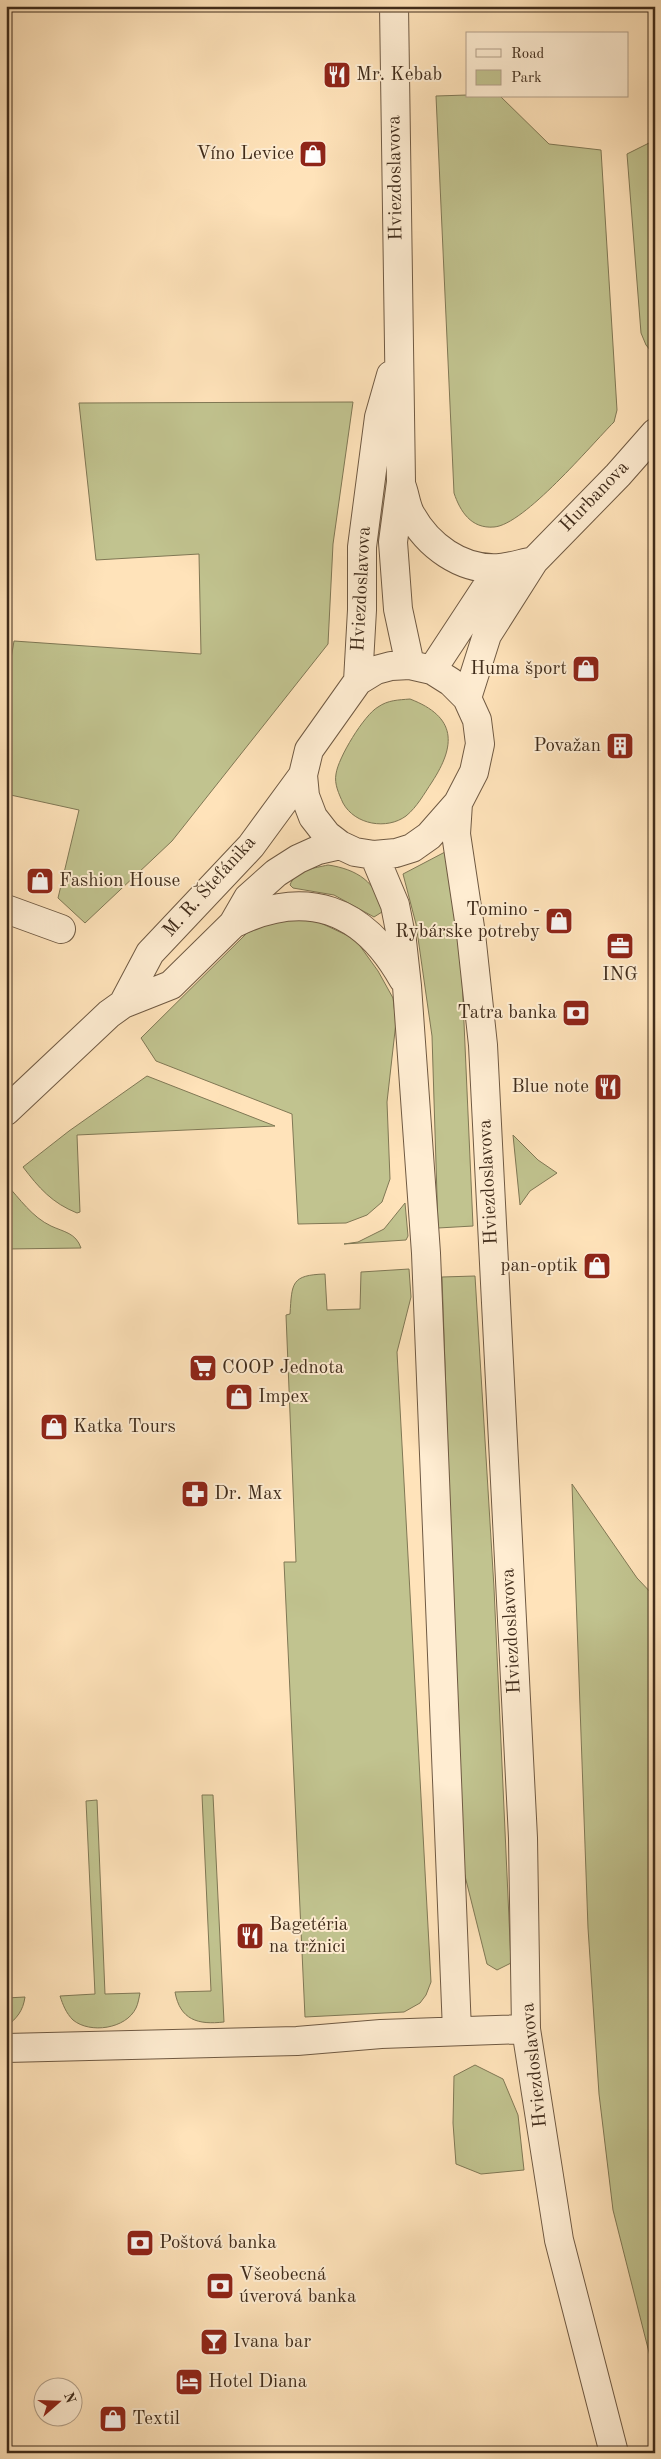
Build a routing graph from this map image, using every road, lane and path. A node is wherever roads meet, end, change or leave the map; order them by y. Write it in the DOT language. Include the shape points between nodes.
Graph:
graph roads {
  1 [pos="394,6"];
  2 [pos="398,350"];
  3 [pos="655,433"];
  4 [pos="401,482"];
  5 [pos="534,560"];
  6 [pos="499,568"];
  7 [pos="421,668"];
  8 [pos="358,681"];
  9 [pos="467,698"];
  10 [pos="304,775"];
  11 [pos="458,803"];
  12 [pos="340,845"];
  13 [pos="374,856"];
  14 [pos="6,909"];
  15 [pos="233,924"];
  16 [pos="61,929"];
  17 [pos="407,986"];
  18 [pos="123,1004"];
  19 [pos="6,1112"];
  20 [pos="526,2029"];
  21 [pos="457,2031"];
  22 [pos="6,2048"];
  23 [pos="614,2453"];
  1 -- 2 [label="street, Hviezdoslavova"];
  2 -- 4 [label="street, Hviezdoslavova"];
  2 -- 8 [label="street, Hviezdoslavova" via="379,417 363,538"];
  3 -- 5 [label="street, Hurbanova"];
  4 -- 6 [label="street" via="409,511 425,536 447,555 472,565"];
  4 -- 7 [label="street, Hviezdoslavova" via="393,542 398,609"];
  5 -- 6 [label="street"];
  5 -- 9 [label="street, Hurbanova" via="487,636"];
  6 -- 7 [label="street"];
  7 -- 8 [label="street" via="391,666 376,670"];
  7 -- 9 [label="street" via="451,682"];
  8 -- 10 [label="street" via="309,750"];
  9 -- 11 [label="street" via="477,720 480,744 474,772"];
  10 -- 12 [label="street" via="305,796 313,817"];
  10 -- 18 [label="street, M. R. Štefánika" via="250,846 150,953"];
  11 -- 13 [label="street" via="429,836 412,848"];
  11 -- 20 [label="street, Hviezdoslavova" via="456,834 471,934 482,1045 523,1838"];
  12 -- 13 [label="street"];
  12 -- 15 [label="street, M. R. Štefánika" via="298,858 276,873 248,898"];
  13 -- 17 [label="street" via="395,905"];
  14 -- 16 [label="street"];
  15 -- 17 [label="street, M. R. Štefánika" via="256,912 281,906 307,906 332,912 355,922 376,939"];
  15 -- 18 [label="street, M. R. Štefánika" via="171,985"];
  17 -- 21 [label="street" via="426,1253"];
  18 -- 19 [label="street, M. R. Štefánika"];
  20 -- 21 [label="street"];
  20 -- 23 [label="street, Hviezdoslavova" via="559,2240"];
  21 -- 22 [label="street" via="297,2041"];
}
